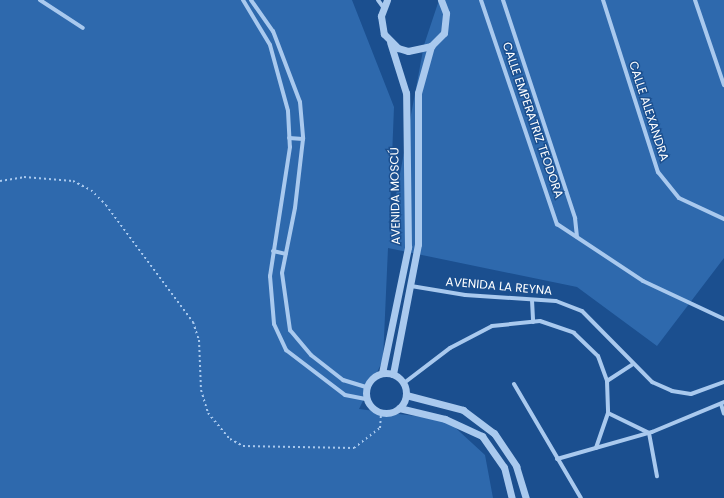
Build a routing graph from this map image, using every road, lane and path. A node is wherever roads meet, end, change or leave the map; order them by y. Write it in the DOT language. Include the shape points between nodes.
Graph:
graph roads {
  1 [pos="40,0"];
  2 [pos="243,0"];
  3 [pos="251,0"];
  4 [pos="378,0"];
  5 [pos="387,0"];
  6 [pos="441,0"];
  7 [pos="481,0"];
  8 [pos="503,0"];
  9 [pos="603,0"];
  10 [pos="695,0"];
  11 [pos="383,7"];
  12 [pos="83,28"];
  13 [pos="390,42"];
  14 [pos="431,46"];
  15 [pos="724,85"];
  16 [pos="406,93"];
  17 [pos="418,93"];
  18 [pos="289,138"];
  19 [pos="303,139"];
  20 [pos="418,178"];
  21 [pos="407,179"];
  22 [pos="0,182"];
  23 [pos="724,219"];
  24 [pos="577,237"];
  25 [pos="273,251"];
  26 [pos="286,254"];
  27 [pos="411,286"];
  28 [pos="532,300"];
  29 [pos="724,319"];
  30 [pos="533,322"];
  31 [pos="632,365"];
  32 [pos="382,373"];
  33 [pos="393,374"];
  34 [pos="607,381"];
  35 [pos="724,382"];
  36 [pos="404,383"];
  37 [pos="514,384"];
  38 [pos="366,387"];
  39 [pos="406,395"];
  40 [pos="366,399"];
  41 [pos="722,403"];
  42 [pos="399,408"];
  43 [pos="381,412"];
  44 [pos="608,413"];
  45 [pos="724,414"];
  46 [pos="649,433"];
  47 [pos="596,448"];
  48 [pos="557,459"];
  49 [pos="657,476"];
  50 [pos="512,498"];
  51 [pos="526,498"];
  52 [pos="581,498"];
  1 -- 12 [label="street"];
  2 -- 18 [label="street" via="270,45 288,111"];
  3 -- 19 [label="street" via="273,32 300,102"];
  4 -- 11 [label="street"];
  5 -- 11 [label="street"];
  6 -- 14 [label="street" via="447,23 444,33"];
  7 -- 24 [label="street, CALLE EMPERATRIZ TEODORA" via="557,224"];
  8 -- 24 [label="street, CALLE EMPERATRIZ TEODORA" via="575,218"];
  9 -- 23 [label="street, CALLE ALEXANDRA" via="658,172 679,198"];
  10 -- 15 [label="street"];
  11 -- 13 [label="street, AVENIDA MOSCÚ" via="381,25"];
  13 -- 14 [label="street" via="408,51"];
  13 -- 16 [label="street, AVENIDA MOSCÚ"];
  14 -- 17 [label="street, AVENIDA MOSCÚ"];
  16 -- 17 [label="street"];
  16 -- 21 [label="street, AVENIDA MOSCÚ"];
  17 -- 20 [label="street, AVENIDA MOSCÚ"];
  18 -- 19 [label="street"];
  18 -- 25 [label="street"];
  19 -- 26 [label="street"];
  20 -- 21 [label="street"];
  20 -- 27 [label="street, AVENIDA MOSCÚ" via="418,244"];
  21 -- 32 [label="street, AVENIDA MOSCÚ" via="408,247"];
  22 -- 43 [label="path" via="24,177 73,181 91,190 106,205 193,322 199,340 202,390 208,413 230,439 243,446 354,448 380,428"];
  24 -- 29 [label="street, CALLE EMPERATRIZ TEODORA" via="643,281"];
  25 -- 26 [label="street"];
  25 -- 40 [label="street" via="270,276 274,324 286,350 345,395"];
  26 -- 38 [label="street" via="282,273 290,330 310,355 343,380"];
  27 -- 28 [label="street, AVENIDA LA REYNA" via="465,295"];
  27 -- 33 [label="street, AVENIDA MOSCÚ"];
  28 -- 30 [label="street"];
  28 -- 31 [label="street, AVENIDA LA REYNA" via="556,301 582,311"];
  30 -- 34 [label="street" via="574,333 598,356"];
  30 -- 36 [label="street" via="492,326 450,348"];
  31 -- 34 [label="street"];
  31 -- 35 [label="street, AVENIDA LA REYNA" via="652,382 672,391 692,394"];
  32 -- 33 [label="street"];
  32 -- 38 [label="street"];
  33 -- 36 [label="street"];
  34 -- 44 [label="street"];
  36 -- 39 [label="street"];
  37 -- 48 [label="street"];
  38 -- 40 [label="street"];
  39 -- 42 [label="street"];
  39 -- 51 [label="street" via="463,410 494,433 516,466"];
  40 -- 43 [label="street"];
  41 -- 45 [label="street"];
  41 -- 46 [label="street"];
  42 -- 43 [label="street"];
  42 -- 50 [label="street" via="445,419 482,436 504,467"];
  44 -- 46 [label="street"];
  44 -- 47 [label="street"];
  46 -- 47 [label="street"];
  46 -- 49 [label="street"];
  47 -- 48 [label="street"];
  48 -- 52 [label="street"];
}
